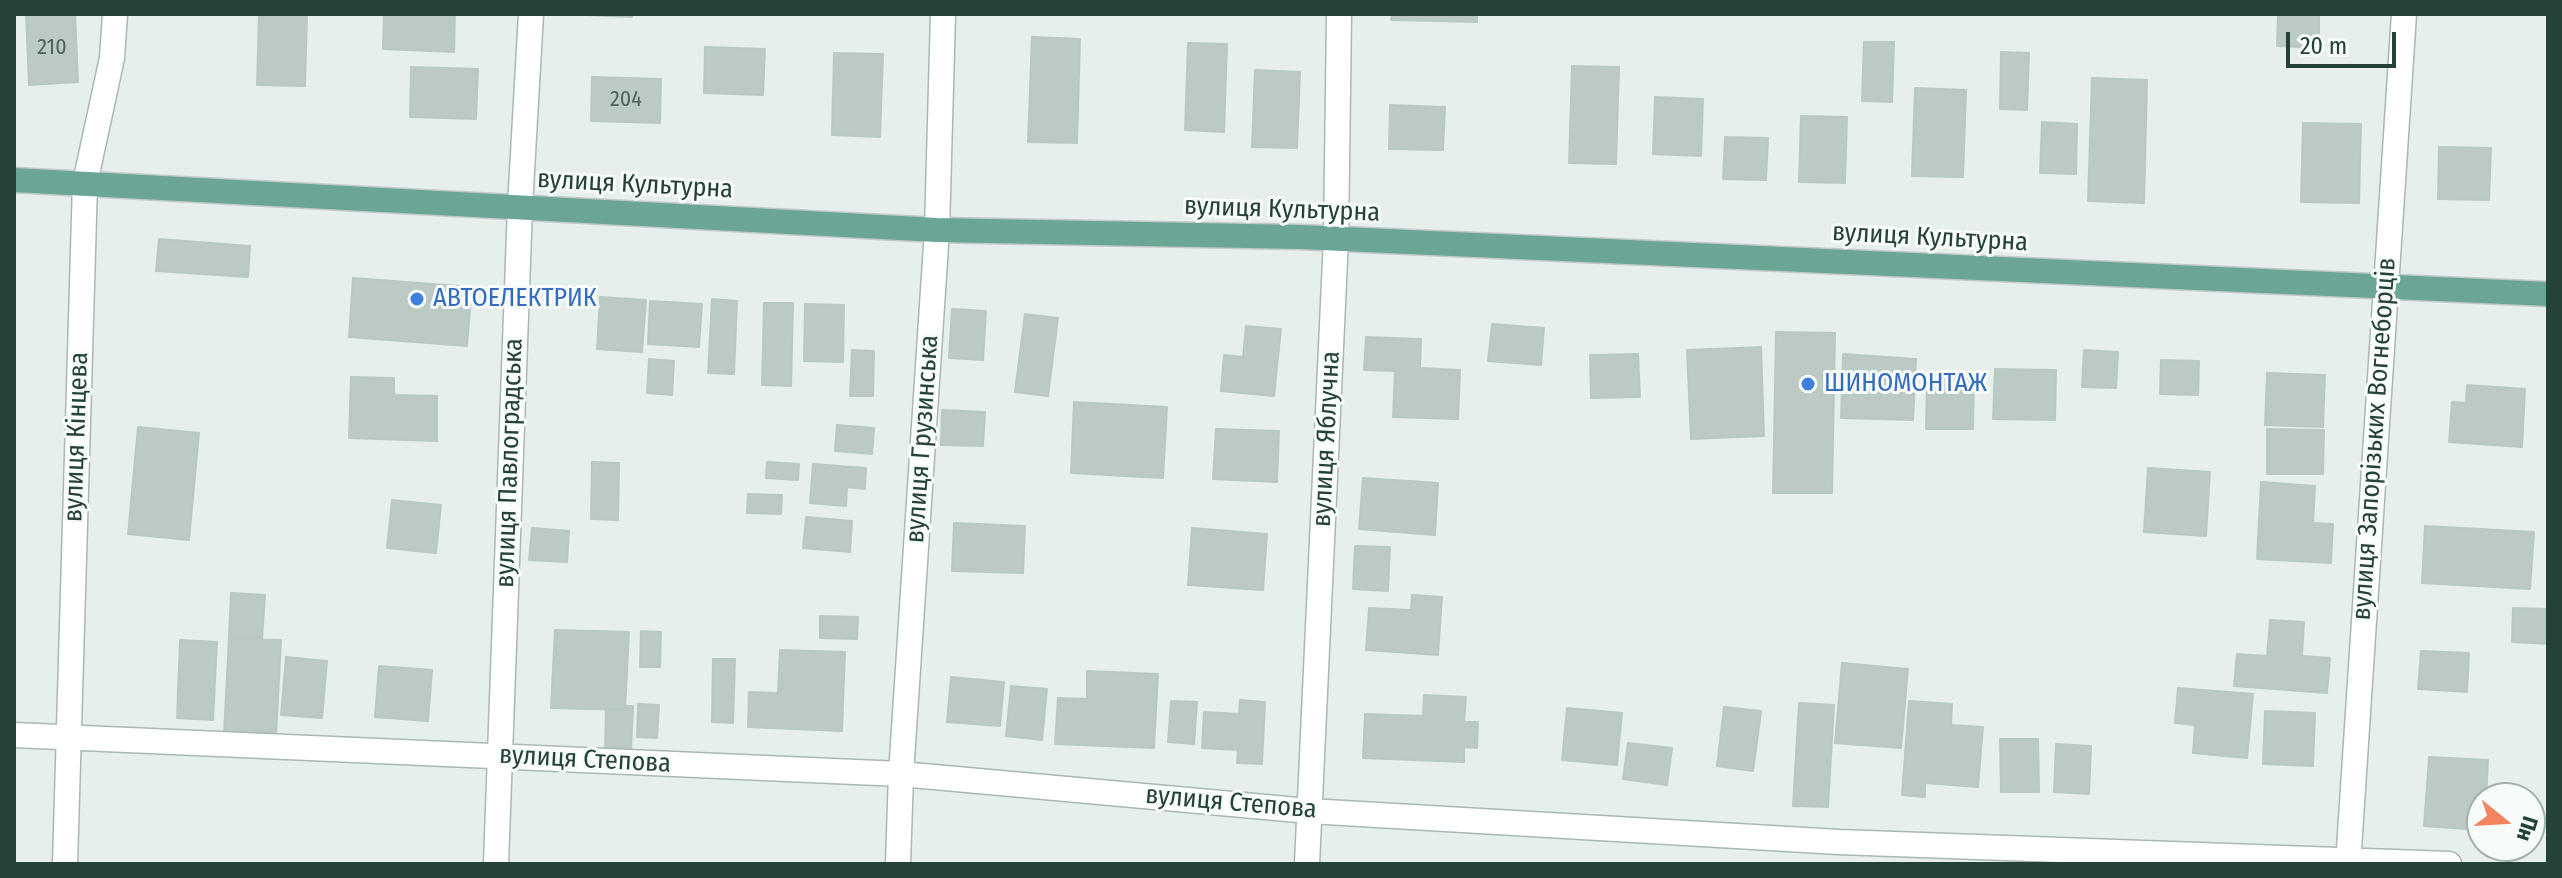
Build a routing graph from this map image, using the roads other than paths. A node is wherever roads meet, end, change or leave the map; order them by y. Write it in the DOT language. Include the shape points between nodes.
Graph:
graph roads {
  1 [pos="115,14"];
  2 [pos="531,14"];
  3 [pos="943,14"];
  4 [pos="1339,14"];
  5 [pos="2404,14"];
  6 [pos="14,180"];
  7 [pos="85,183"];
  8 [pos="520,206"];
  9 [pos="937,230"];
  10 [pos="1336,239"];
  11 [pos="2384,287"];
  12 [pos="2548,294"];
  13 [pos="14,735"];
  14 [pos="68,737"];
  15 [pos="498,756"];
  16 [pos="901,774"];
  17 [pos="1309,811"];
  18 [pos="1839,853"];
  19 [pos="2348,862"];
  20 [pos="65,864"];
  21 [pos="496,864"];
  22 [pos="898,864"];
  23 [pos="1307,864"];
  24 [pos="2449,864"];
  1 -- 7 [label="street, вулиця Кінцева" via="112,58"];
  2 -- 8 [label="street, вулиця Павлоградська"];
  3 -- 9 [label="street, вулиця Грузинська"];
  4 -- 10 [label="street, вулиця Яблучна"];
  5 -- 11 [label="street, вулиця Запорізьких Вогнеборців"];
  6 -- 7 [label="main road, вулиця Культурна"];
  7 -- 8 [label="main road, вулиця Культурна"];
  7 -- 14 [label="street, вулиця Кінцева"];
  8 -- 9 [label="main road, вулиця Культурна"];
  8 -- 15 [label="street, вулиця Павлоградська"];
  9 -- 10 [label="main road, вулиця Культурна"];
  9 -- 16 [label="street, вулиця Грузинська"];
  10 -- 11 [label="main road, вулиця Культурна"];
  10 -- 17 [label="street, вулиця Яблучна"];
  11 -- 12 [label="main road, вулиця Культурна"];
  11 -- 19 [label="street, вулиця Запорізьких Вогнеборців"];
  13 -- 14 [label="street, вулиця Степова"];
  14 -- 15 [label="street, вулиця Степова"];
  14 -- 20 [label="street, вулиця Кінцева"];
  15 -- 16 [label="street, вулиця Степова"];
  15 -- 21 [label="street, вулиця Павлоградська"];
  16 -- 17 [label="street, вулиця Степова"];
  16 -- 22 [label="street, вулиця Грузинська"];
  17 -- 18 [label="street, вулиця Степова"];
  17 -- 23 [label="street, вулиця Яблучна"];
  18 -- 19 [label="street, вулиця Степова"];
  19 -- 24 [label="street, вулиця Степова"];
}
